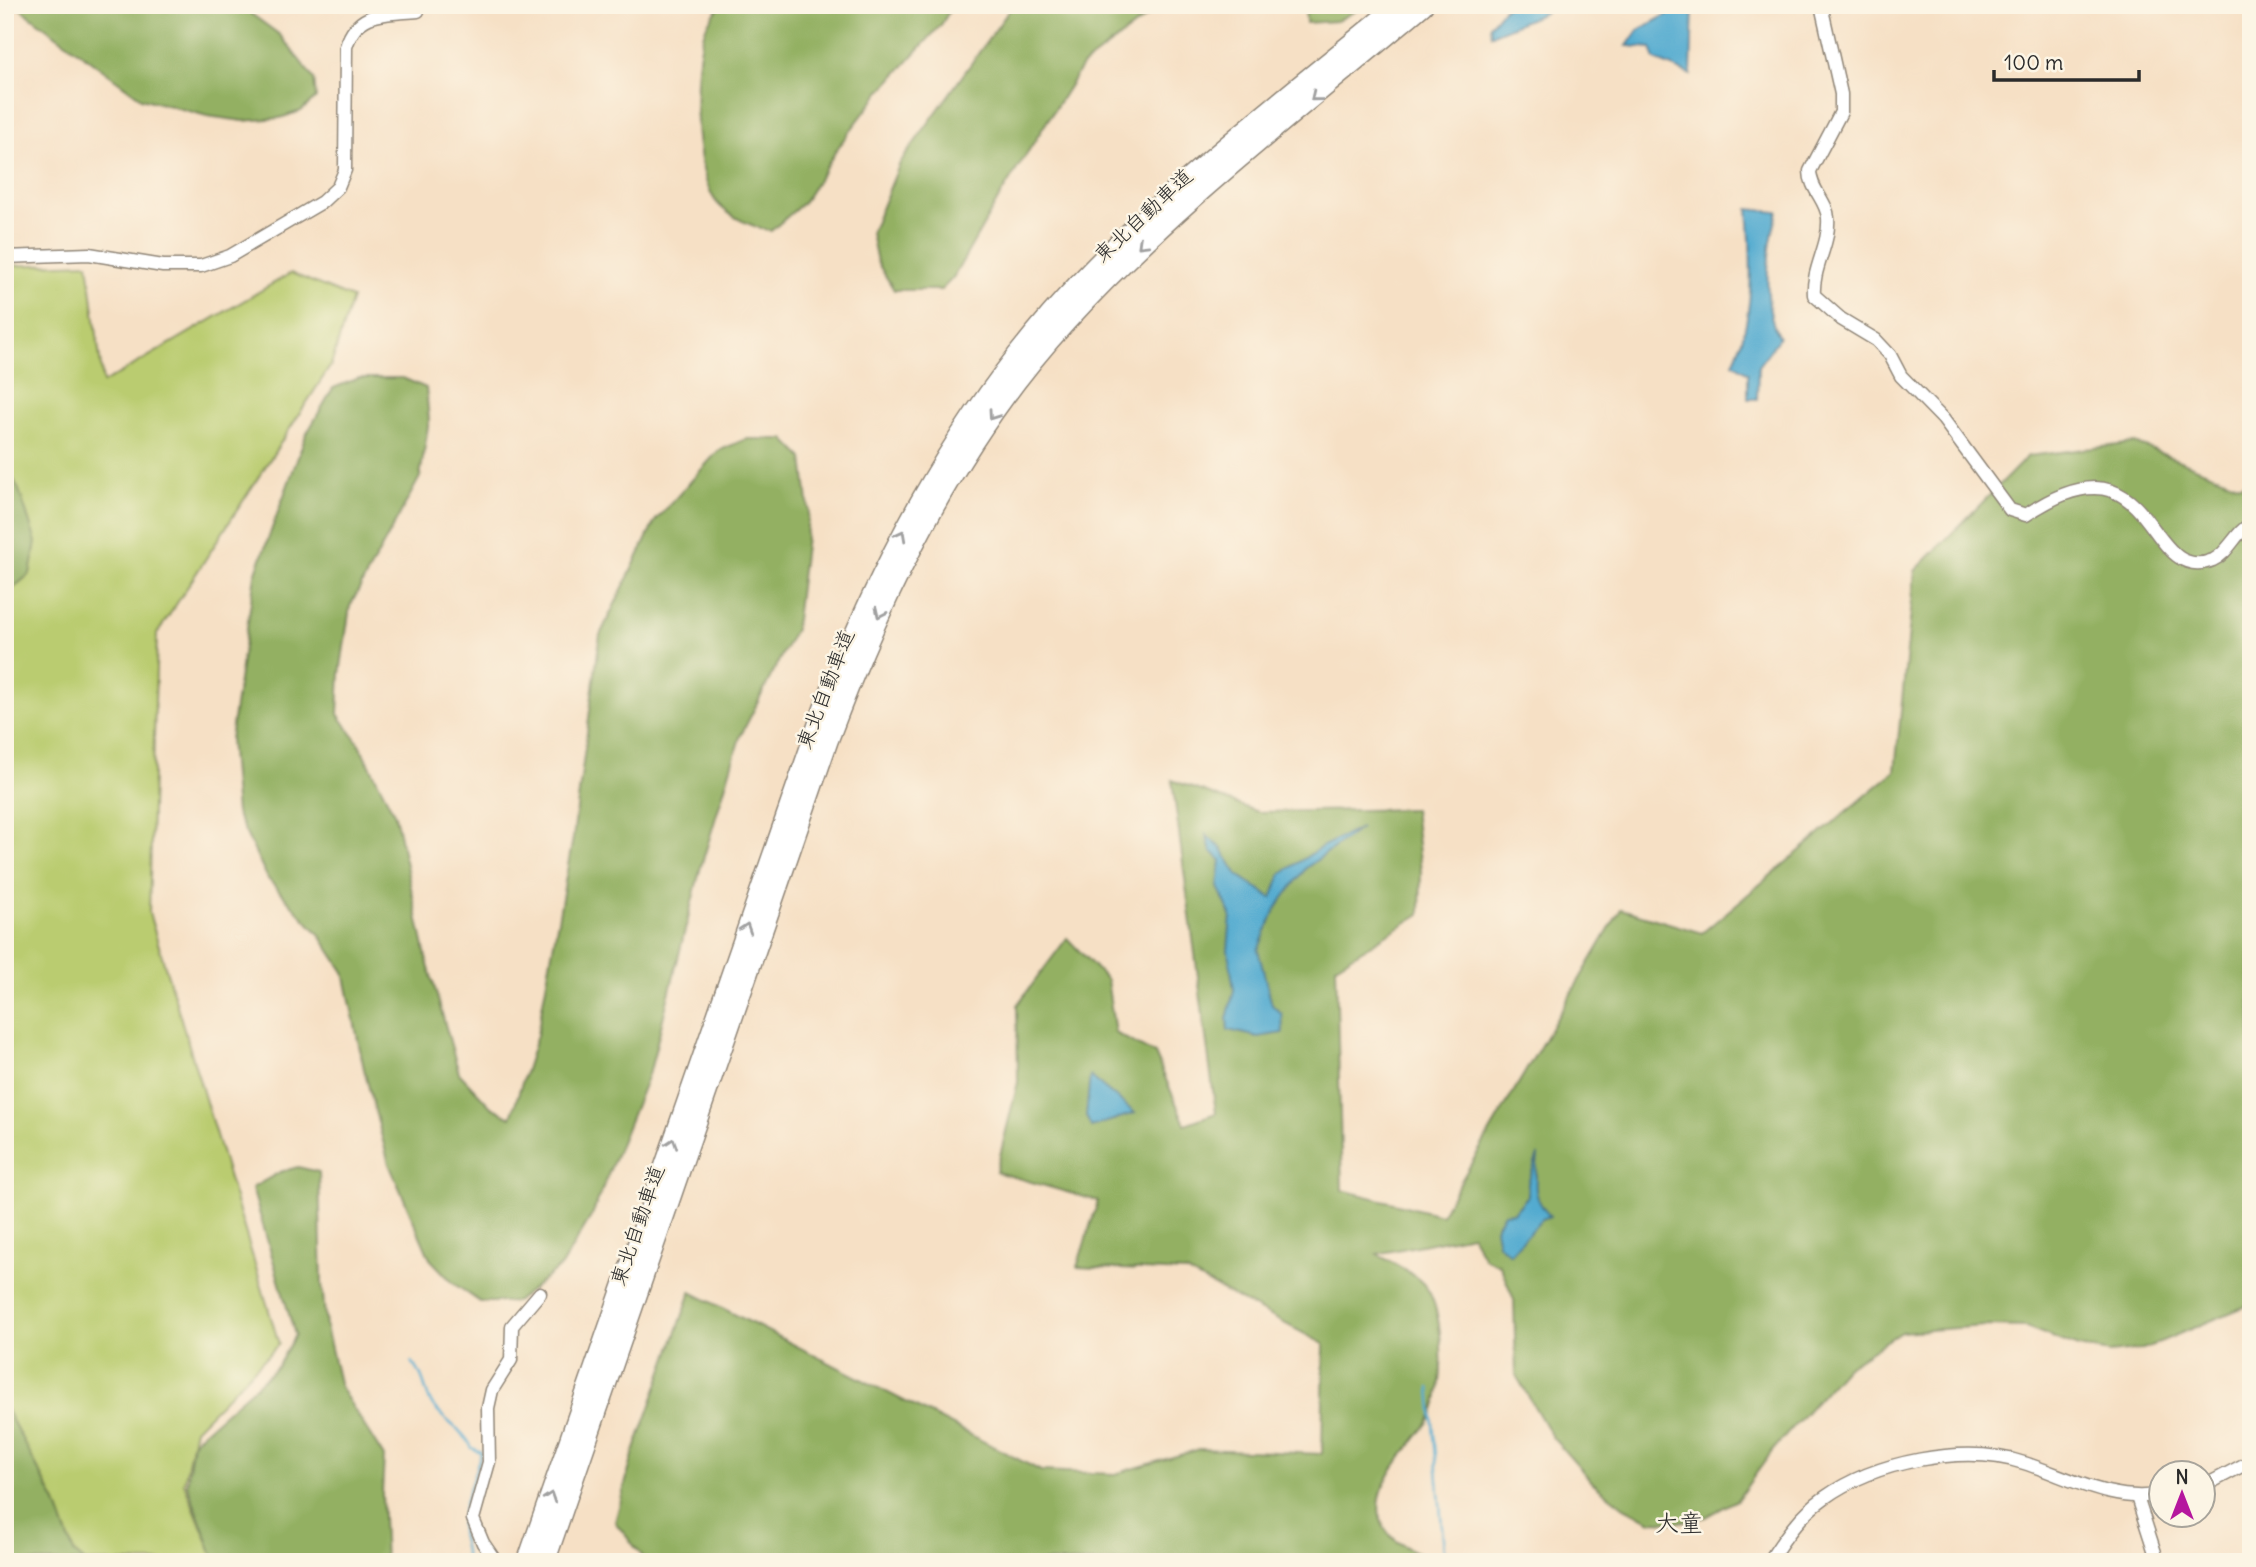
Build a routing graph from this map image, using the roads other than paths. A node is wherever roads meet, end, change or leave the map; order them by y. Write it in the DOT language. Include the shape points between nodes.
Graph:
graph roads {
  1 [pos="1398,5"];
  2 [pos="1423,5"];
  3 [pos="1438,5"];
  4 [pos="1821,5"];
  5 [pos="418,11"];
  6 [pos="1336,79"];
  7 [pos="5,257"];
  8 [pos="2251,524"];
  9 [pos="540,1293"];
  10 [pos="2251,1461"];
  11 [pos="2218,1478"];
  12 [pos="2148,1496"];
  13 [pos="2137,1497"];
  14 [pos="496,1562"];
  15 [pos="527,1562"];
  16 [pos="545,1562"];
  17 [pos="1769,1562"];
  18 [pos="2158,1562"];
  15 -- 1 [label="highway, 東北自動車道, one-way" via="819,721 865,606 919,501 989,393 1091,271 1185,182"];
  2 -- 6 [label="highway, 東北自動車道"];
  3 -- 6 [label="highway" via="1400,38"];
  4 -- 8 [label="street" via="1841,112 1810,171 1828,214 1814,295 1890,355 1901,376 1943,419 2010,510 2026,515 2064,492 2112,488 2130,499 2160,542 2189,561 2211,561"];
  5 -- 7 [label="street" via="369,17 350,33 345,170 338,187 322,202 230,256 201,266 163,266 89,254"];
  6 -- 16 [label="highway, 東北自動車道, one-way" via="1159,227 1065,323 990,419 902,565 828,741"];
  9 -- 14 [label="street" via="512,1326 511,1360 492,1390 488,1408 489,1462 473,1519"];
  10 -- 11 [label="street"];
  12 -- 13 [label="street"];
  13 -- 17 [label="street" via="2103,1492 2021,1461 1942,1456 1865,1475 1824,1498 1790,1531"];
  13 -- 18 [label="street"];
}
